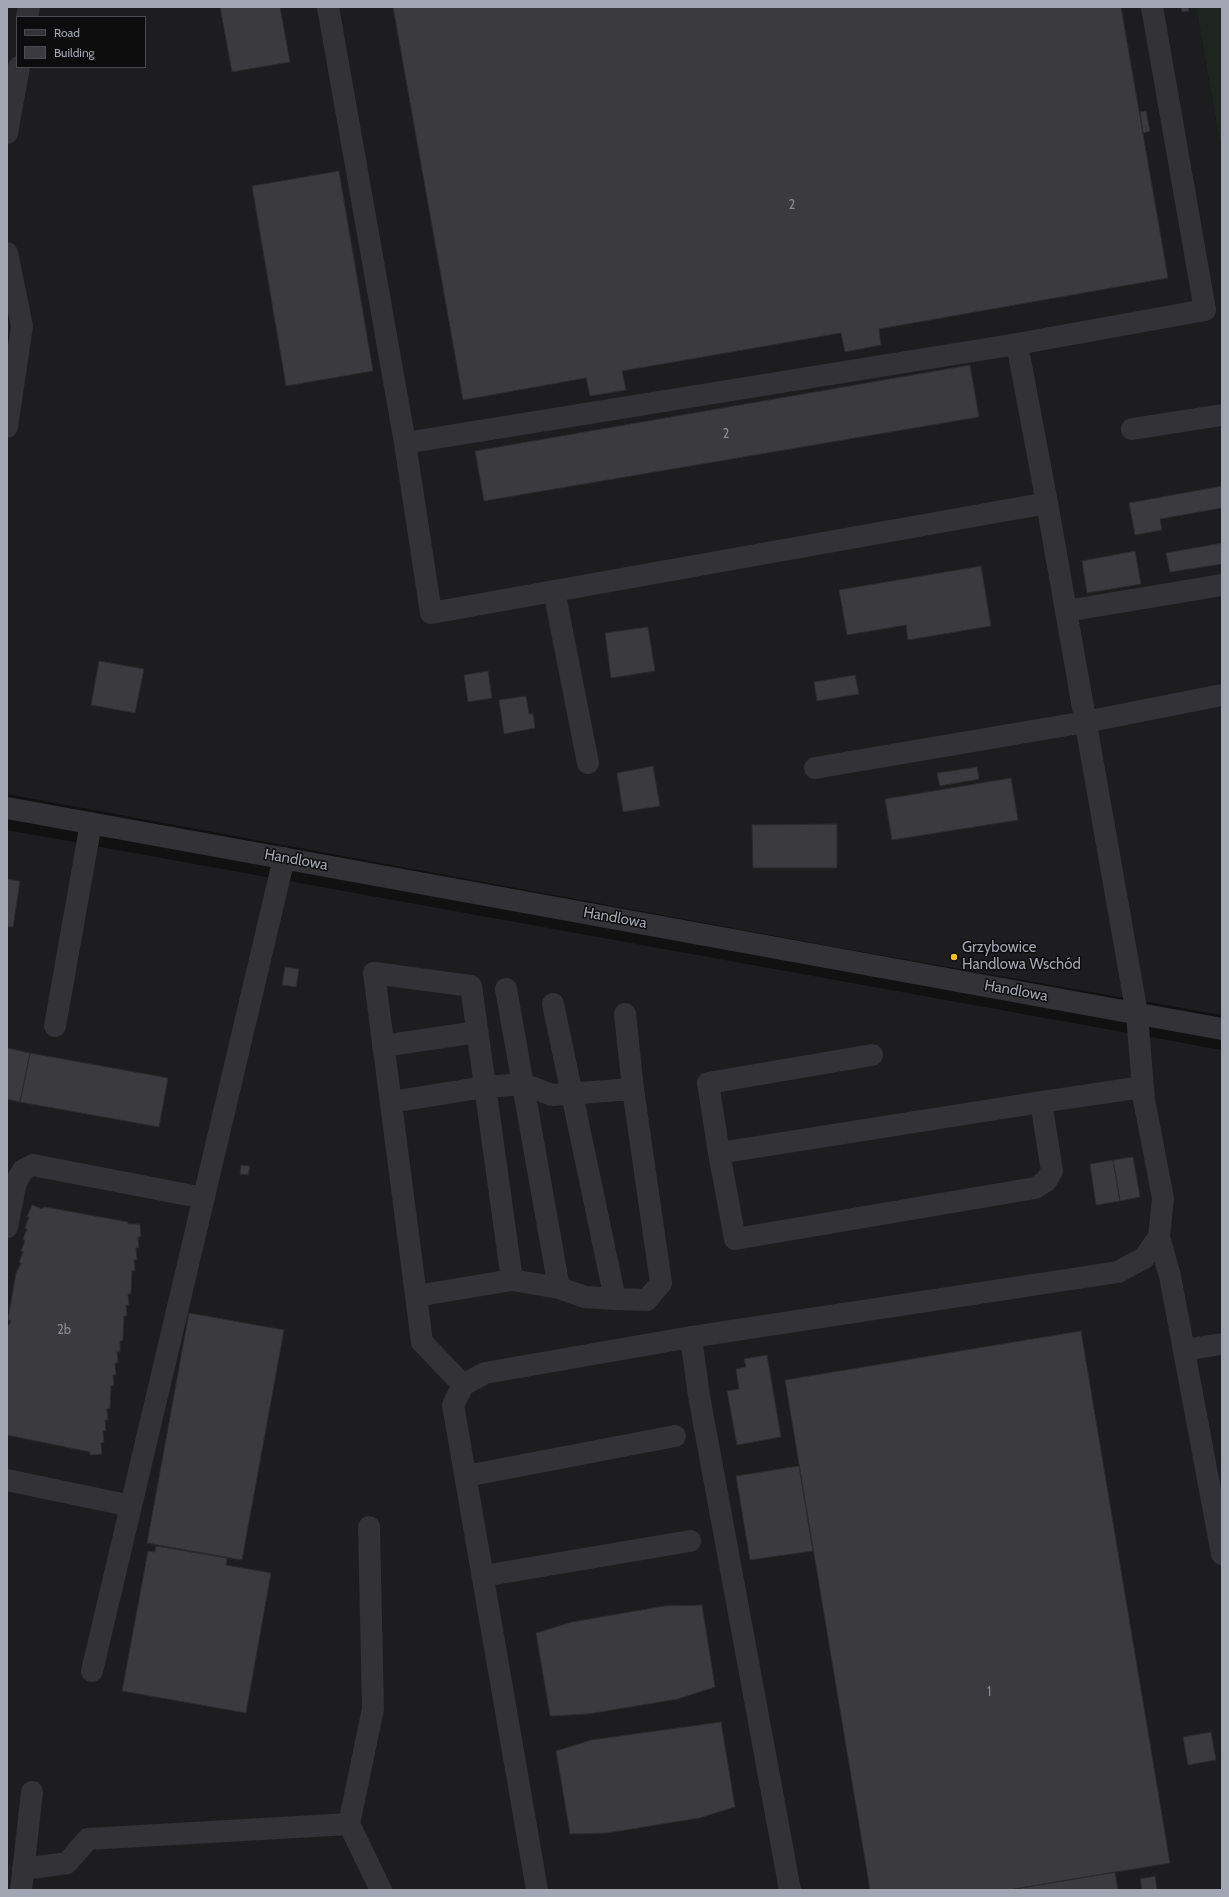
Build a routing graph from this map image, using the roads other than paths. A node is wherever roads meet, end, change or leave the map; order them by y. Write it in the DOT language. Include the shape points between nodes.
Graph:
graph roads {
  1 [pos="328,7"];
  2 [pos="1152,7"];
  3 [pos="18,68"];
  4 [pos="7,133"];
  5 [pos="7,252"];
  6 [pos="1017,344"];
  7 [pos="1222,415"];
  8 [pos="7,427"];
  9 [pos="1132,429"];
  10 [pos="405,442"];
  11 [pos="1047,503"];
  12 [pos="1222,585"];
  13 [pos="554,591"];
  14 [pos="1066,611"];
  15 [pos="1222,696"];
  16 [pos="1085,722"];
  17 [pos="588,763"];
  18 [pos="815,768"];
  19 [pos="7,808"];
  20 [pos="91,823"];
  21 [pos="284,858"];
  22 [pos="506,989"];
  23 [pos="553,1004"];
  24 [pos="625,1014"];
  25 [pos="1137,1014"];
  26 [pos="55,1026"];
  27 [pos="1222,1029"];
  28 [pos="478,1032"];
  29 [pos="383,1046"];
  30 [pos="872,1055"];
  31 [pos="523,1084"];
  32 [pos="485,1087"];
  33 [pos="1143,1087"];
  34 [pos="634,1089"];
  35 [pos="572,1095"];
  36 [pos="391,1102"];
  37 [pos="1041,1102"];
  38 [pos="719,1153"];
  39 [pos="204,1198"];
  40 [pos="7,1227"];
  41 [pos="1159,1237"];
  42 [pos="512,1280"];
  43 [pos="559,1288"];
  44 [pos="416,1296"];
  45 [pos="615,1299"];
  46 [pos="691,1337"];
  47 [pos="1222,1344"];
  48 [pos="1184,1350"];
  49 [pos="463,1385"];
  50 [pos="675,1436"];
  51 [pos="466,1476"];
  52 [pos="7,1480"];
  53 [pos="131,1506"];
  54 [pos="369,1528"];
  55 [pos="690,1541"];
  56 [pos="1222,1554"];
  57 [pos="483,1576"];
  58 [pos="92,1671"];
  59 [pos="32,1792"];
  60 [pos="349,1824"];
  61 [pos="22,1880"];
  62 [pos="381,1890"];
  63 [pos="537,1890"];
  64 [pos="790,1890"];
  1 -- 10 [label="street"];
  2 -- 6 [label="street" via="1205,310"];
  3 -- 4 [label="street"];
  5 -- 8 [label="street" via="22,326"];
  6 -- 10 [label="street"];
  6 -- 11 [label="street"];
  7 -- 9 [label="street"];
  10 -- 13 [label="street" via="432,613"];
  11 -- 13 [label="street"];
  11 -- 14 [label="street"];
  12 -- 14 [label="street"];
  13 -- 17 [label="street"];
  14 -- 16 [label="street"];
  15 -- 16 [label="street"];
  16 -- 18 [label="street"];
  16 -- 25 [label="street"];
  19 -- 20 [label="street, Handlowa"];
  20 -- 21 [label="street, Handlowa"];
  20 -- 26 [label="street"];
  21 -- 25 [label="street, Handlowa"];
  21 -- 39 [label="street"];
  22 -- 31 [label="street"];
  23 -- 35 [label="street"];
  24 -- 34 [label="street"];
  25 -- 27 [label="street, Handlowa"];
  25 -- 33 [label="street"];
  28 -- 29 [label="street"];
  28 -- 29 [label="street" via="471,986 374,973"];
  28 -- 32 [label="street"];
  29 -- 36 [label="street"];
  30 -- 38 [label="street" via="708,1083"];
  31 -- 32 [label="street"];
  31 -- 35 [label="street" via="552,1095"];
  31 -- 43 [label="street"];
  32 -- 36 [label="street"];
  32 -- 42 [label="street"];
  33 -- 37 [label="street"];
  33 -- 41 [label="street" via="1163,1198"];
  34 -- 35 [label="street"];
  34 -- 45 [label="street" via="661,1284 647,1300"];
  35 -- 45 [label="street"];
  36 -- 44 [label="street"];
  37 -- 38 [label="street"];
  37 -- 38 [label="street" via="1052,1171 1046,1181 1035,1188 734,1239"];
  39 -- 40 [label="street" via="33,1165 23,1170 16,1182"];
  39 -- 53 [label="street"];
  41 -- 46 [label="street" via="1144,1258 1118,1272"];
  41 -- 48 [label="street" via="1170,1276"];
  42 -- 43 [label="street"];
  42 -- 44 [label="street"];
  43 -- 45 [label="street" via="585,1297"];
  44 -- 49 [label="street" via="422,1342"];
  46 -- 49 [label="street" via="485,1373"];
  46 -- 64 [label="street" via="699,1396"];
  47 -- 48 [label="street"];
  48 -- 56 [label="street"];
  49 -- 51 [label="street" via="453,1405"];
  50 -- 51 [label="street"];
  51 -- 57 [label="street"];
  52 -- 53 [label="street"];
  53 -- 58 [label="street"];
  54 -- 60 [label="street" via="373,1709"];
  55 -- 57 [label="street"];
  57 -- 63 [label="street"];
  59 -- 61 [label="street"];
  60 -- 61 [label="street" via="88,1839 67,1863"];
  60 -- 62 [label="street"];
}
